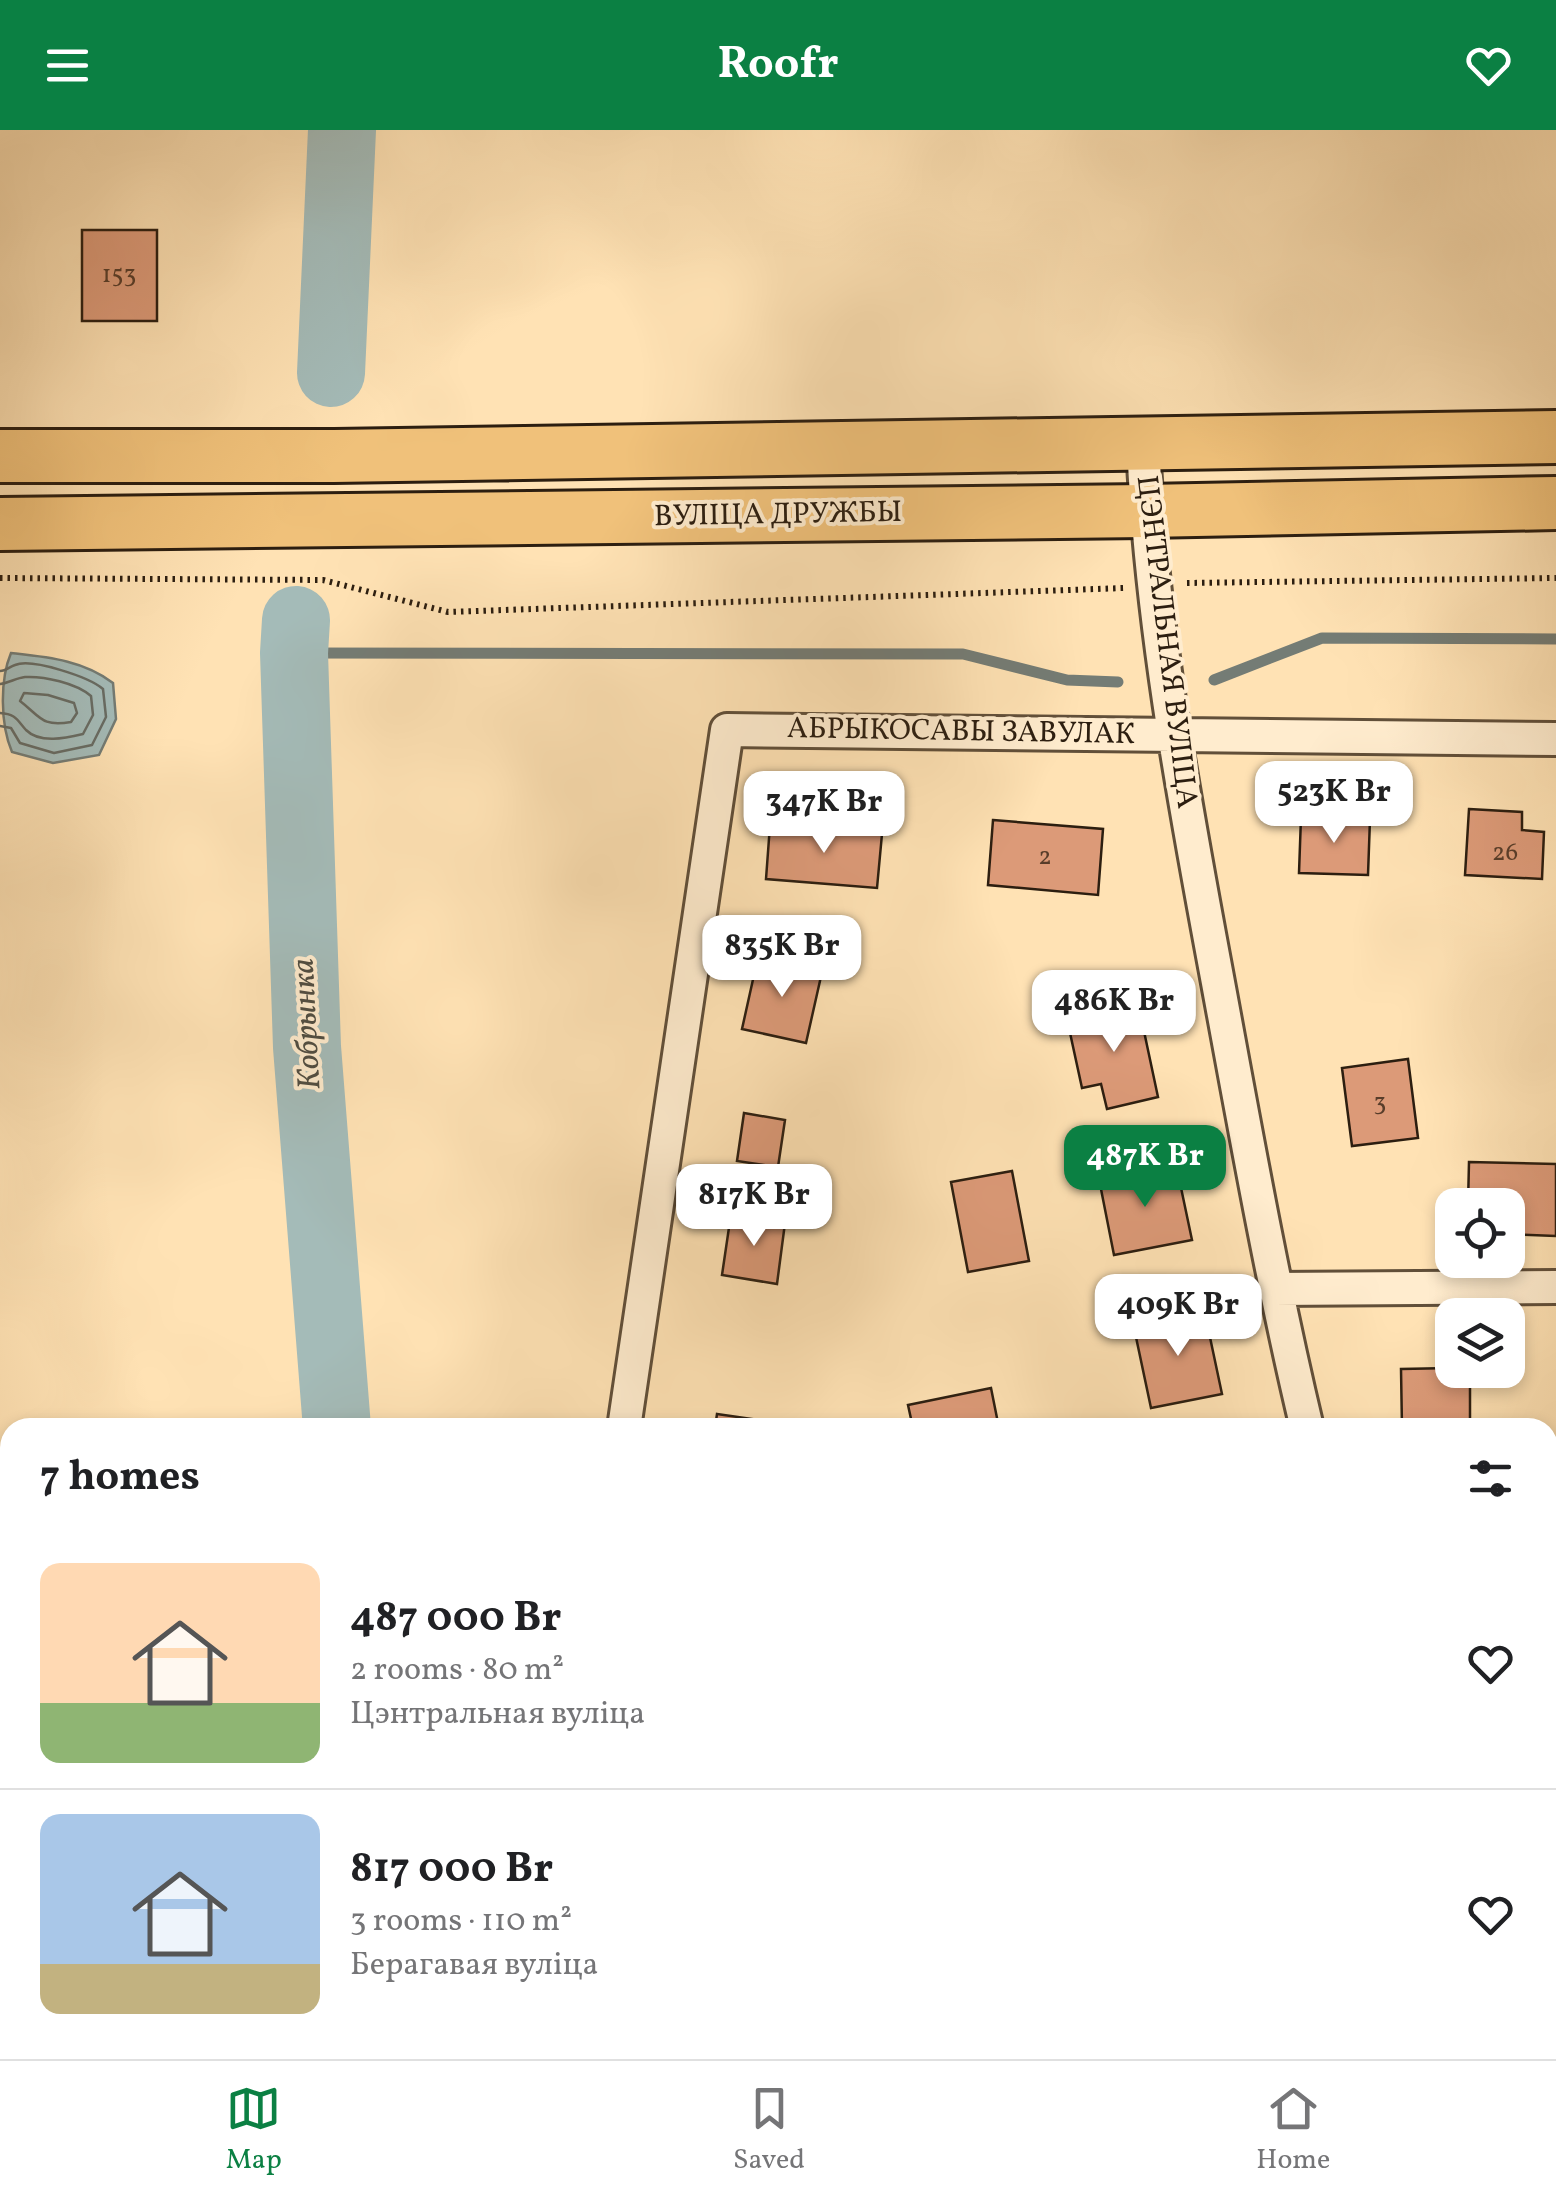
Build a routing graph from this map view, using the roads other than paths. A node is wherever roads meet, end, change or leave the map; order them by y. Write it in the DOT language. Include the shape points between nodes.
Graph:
graph roads {
  1 [pos="1544,438"];
  2 [pos="1142,444"];
  3 [pos="0,456"];
  4 [pos="334,456"];
  5 [pos="0,482"];
  6 [pos="1556,503"];
  7 [pos="1146,511"];
  8 [pos="0,524"];
  9 [pos="1172,735"];
  10 [pos="1556,739"];
  11 [pos="1556,1287"];
  12 [pos="1274,1289"];
  13 [pos="625,1418"];
  14 [pos="1305,1418"];
  1 -- 2 [label="main road"];
  1 -- 7 [label="main road" via="1401,458 1200,462 1176,468 1159,482"];
  2 -- 4 [label="main road"];
  2 -- 7 [label="street, ЦЭНТРАЛЬНАЯ ВУЛІЦА"];
  3 -- 4 [label="main road"];
  4 -- 5 [label="main road" via="192,479"];
  6 -- 7 [label="main road, ВУЛІЦА ДРУЖБЫ"];
  7 -- 8 [label="main road, ВУЛІЦА ДРУЖБЫ"];
  7 -- 9 [label="street, ЦЭНТРАЛЬНАЯ ВУЛІЦА"];
  9 -- 10 [label="street, АБРЫКОСАВЫ ЗАВУЛАК"];
  9 -- 12 [label="street, ЦЭНТРАЛЬНАЯ ВУЛІЦА"];
  9 -- 13 [label="street, АБРЫКОСАВЫ ЗАВУЛАК" via="727,730"];
  11 -- 12 [label="street"];
  12 -- 14 [label="street, ЦЭНТРАЛЬНАЯ ВУЛІЦА"];
}
